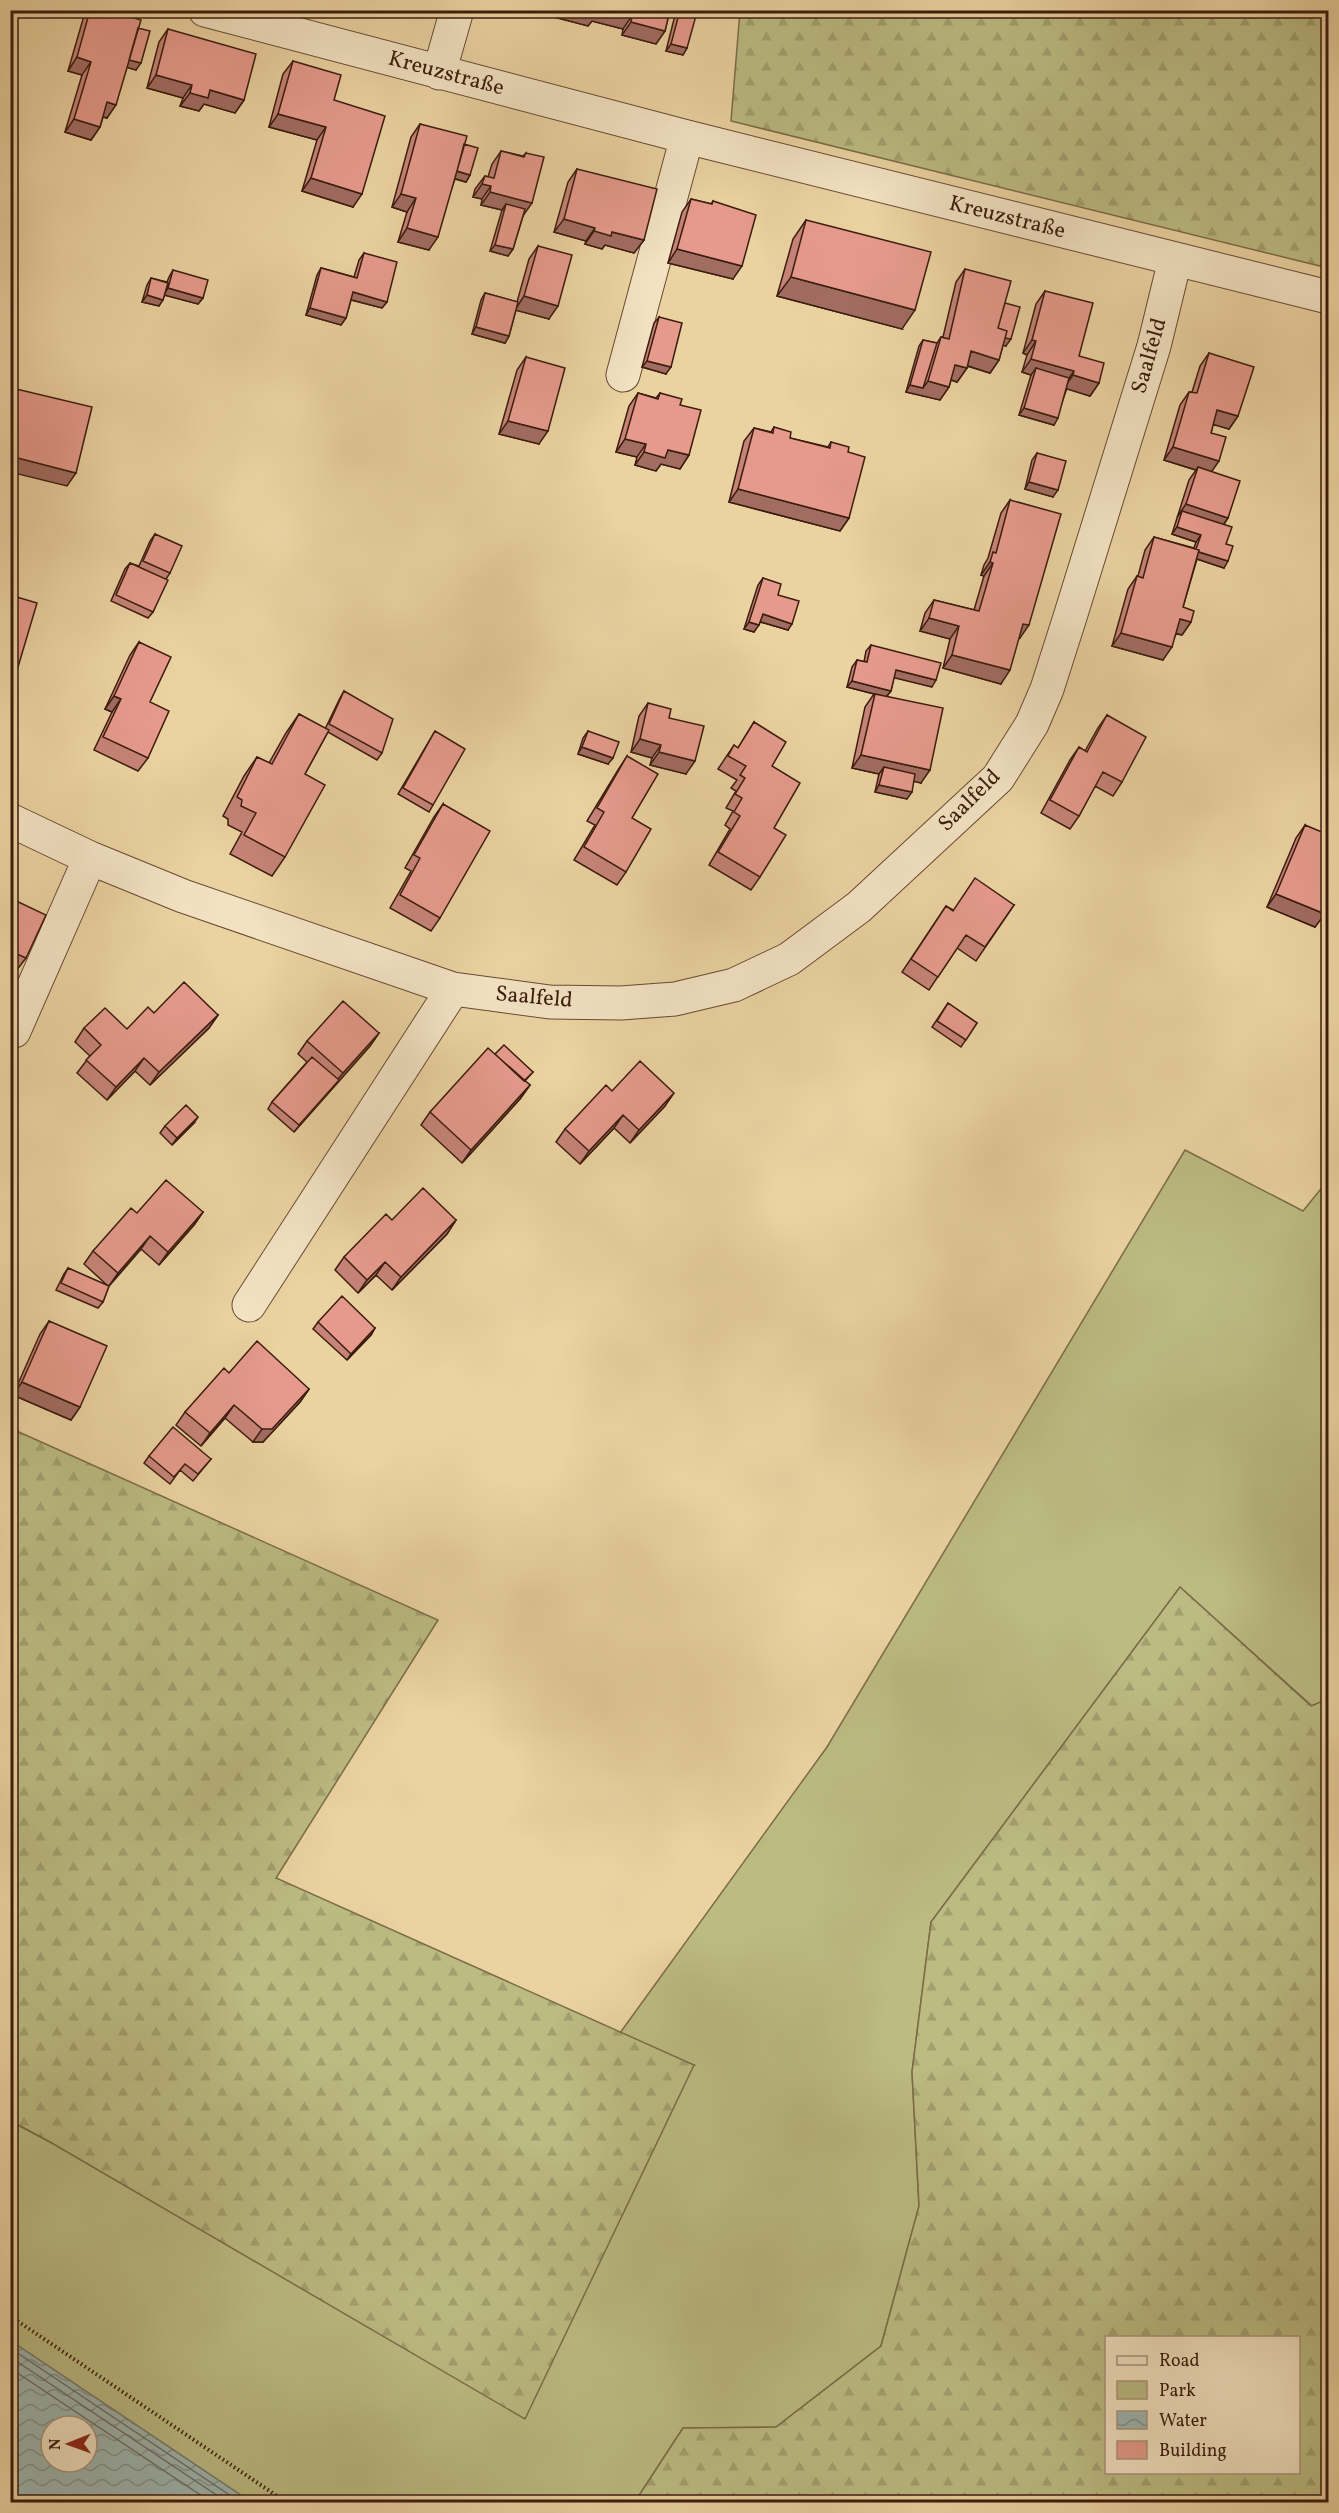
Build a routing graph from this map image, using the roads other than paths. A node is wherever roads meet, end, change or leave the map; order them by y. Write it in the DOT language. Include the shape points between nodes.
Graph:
graph roads {
  1 [pos="205,10"];
  2 [pos="457,10"];
  3 [pos="439,73"];
  4 [pos="687,137"];
  5 [pos="1175,260"];
  6 [pos="1329,297"];
  7 [pos="623,375"];
  8 [pos="10,820"];
  9 [pos="90,858"];
  10 [pos="453,989"];
  11 [pos="14,1030"];
  12 [pos="249,1305"];
  1 -- 3 [label="street, Kreuzstraße"];
  2 -- 3 [label="street"];
  3 -- 4 [label="street, Kreuzstraße"];
  4 -- 5 [label="street, Kreuzstraße"];
  4 -- 7 [label="street"];
  5 -- 6 [label="street, Kreuzstraße"];
  5 -- 10 [label="street, Saalfeld" via="1154,346 1047,689 1032,724 998,778 859,908 789,959 734,984 675,999 621,1003 550,1002"];
  8 -- 9 [label="street, Saalfeld"];
  9 -- 10 [label="street, Saalfeld" via="183,896"];
  9 -- 11 [label="street"];
  10 -- 12 [label="street"];
}
